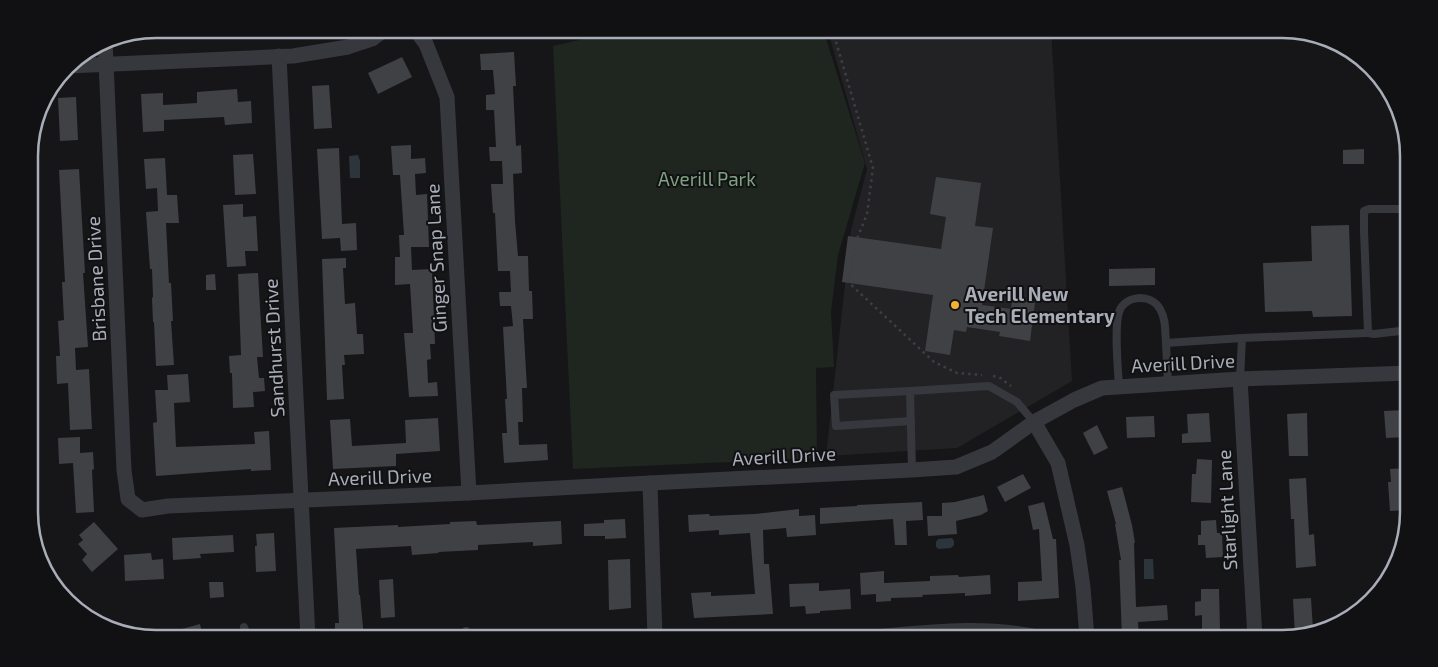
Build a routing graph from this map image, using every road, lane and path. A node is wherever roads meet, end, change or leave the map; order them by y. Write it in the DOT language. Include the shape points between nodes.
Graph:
graph roads {
  1 [pos="373,38"];
  2 [pos="422,38"];
  3 [pos="835,38"];
  4 [pos="105,49"];
  5 [pos="279,56"];
  6 [pos="106,64"];
  7 [pos="80,65"];
  8 [pos="1400,209"];
  9 [pos="1400,331"];
  10 [pos="1368,333"];
  11 [pos="1242,338"];
  12 [pos="1166,343"];
  13 [pos="1400,373"];
  14 [pos="982,375"];
  15 [pos="991,376"];
  16 [pos="1240,379"];
  17 [pos="1168,384"];
  18 [pos="1119,387"];
  19 [pos="1015,389"];
  20 [pos="910,391"];
  21 [pos="911,421"];
  22 [pos="1034,422"];
  23 [pos="912,470"];
  24 [pos="650,483"];
  25 [pos="469,493"];
  26 [pos="301,500"];
  27 [pos="142,510"];
  28 [pos="244,627"];
  29 [pos="1086,629"];
  30 [pos="1254,629"];
  31 [pos="245,630"];
  32 [pos="308,630"];
  33 [pos="654,630"];
  1 -- 5 [label="street" via="348,47"];
  2 -- 25 [label="street, Ginger Snap Lane" via="447,97"];
  3 -- 14 [label="path" via="873,168 867,214 857,239 848,282 934,362 957,373"];
  4 -- 6 [label="street, Brisbane Drive"];
  5 -- 6 [label="street"];
  5 -- 26 [label="street, Sandhurst Drive"];
  6 -- 7 [label="street"];
  6 -- 27 [label="street, Brisbane Drive" via="124,470 128,499"];
  8 -- 10 [label="lane" via="1364,211"];
  9 -- 10 [label="lane"];
  10 -- 11 [label="lane"];
  11 -- 12 [label="lane"];
  11 -- 16 [label="lane"];
  12 -- 17 [label="lane"];
  12 -- 18 [label="lane" via="1164,318 1152,300 1136,298 1123,305 1118,334"];
  13 -- 16 [label="street, Averill Drive"];
  15 -- 19 [label="path" via="999,377"];
  16 -- 17 [label="street, Averill Drive"];
  16 -- 30 [label="street, Starlight Lane"];
  17 -- 18 [label="street, Averill Drive"];
  18 -- 22 [label="street, Averill Drive" via="1102,388"];
  20 -- 21 [label="lane"];
  20 -- 21 [label="lane" via="834,395 836,426"];
  20 -- 22 [label="lane" via="989,386 1018,402"];
  21 -- 23 [label="lane"];
  22 -- 23 [label="street, Averill Drive" via="992,452 956,467"];
  22 -- 29 [label="street" via="1058,463 1067,498 1082,578"];
  23 -- 24 [label="street, Averill Drive"];
  24 -- 25 [label="street, Averill Drive"];
  24 -- 33 [label="street"];
  25 -- 26 [label="street, Averill Drive"];
  26 -- 27 [label="street, Averill Drive"];
  26 -- 32 [label="street, Sandhurst Drive"];
  28 -- 31 [label="lane"];
}
